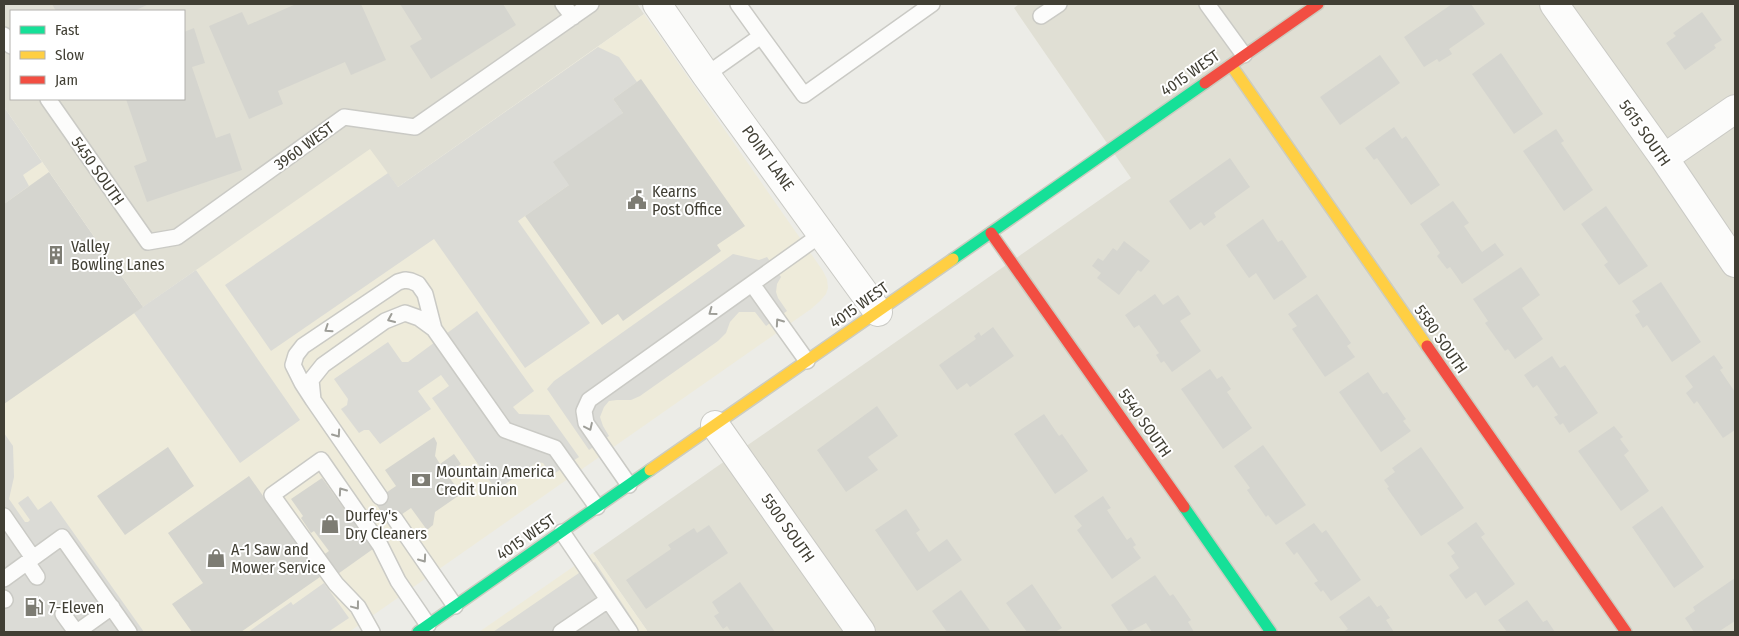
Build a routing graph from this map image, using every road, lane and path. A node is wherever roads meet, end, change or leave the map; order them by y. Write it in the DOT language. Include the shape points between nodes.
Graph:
graph roads {
  1 [pos="563,4"];
  2 [pos="591,4"];
  3 [pos="657,4"];
  4 [pos="738,4"];
  5 [pos="932,4"];
  6 [pos="1059,4"];
  7 [pos="1207,4"];
  8 [pos="1318,4"];
  9 [pos="1554,4"];
  10 [pos="1041,16"];
  11 [pos="573,17"];
  12 [pos="761,36"];
  13 [pos="1244,56"];
  14 [pos="1231,65"];
  15 [pos="706,75"];
  16 [pos="49,100"];
  17 [pos="1735,109"];
  18 [pos="1664,158"];
  19 [pos="823,233"];
  20 [pos="991,233"];
  21 [pos="148,242"];
  22 [pos="1735,263"];
  23 [pos="752,284"];
  24 [pos="878,312"];
  25 [pos="434,329"];
  26 [pos="807,361"];
  27 [pos="313,400"];
  28 [pos="715,425"];
  29 [pos="629,485"];
  30 [pos="380,497"];
  31 [pos="597,507"];
  32 [pos="4,516"];
  33 [pos="395,519"];
  34 [pos="562,532"];
  35 [pos="30,560"];
  36 [pos="37,577"];
  37 [pos="4,579"];
  38 [pos="608,600"];
  39 [pos="455,606"];
  40 [pos="112,607"];
  41 [pos="63,614"];
  42 [pos="423,629"];
  43 [pos="76,632"];
  44 [pos="129,632"];
  45 [pos="372,632"];
  46 [pos="561,632"];
  47 [pos="630,632"];
  48 [pos="861,632"];
  49 [pos="1271,632"];
  50 [pos="1626,632"];
  1 -- 11 [label="lane"];
  2 -- 11 [label="lane, 3960 WEST"];
  3 -- 15 [label="street, POINT LANE"];
  4 -- 12 [label="lane"];
  5 -- 12 [label="lane" via="804,96"];
  6 -- 10 [label="lane"];
  7 -- 13 [label="lane"];
  8 -- 13 [label="street, 4015 WEST"];
  9 -- 18 [label="street, 5615 SOUTH"];
  11 -- 21 [label="lane, 3960 WEST" via="415,127 344,117 177,237"];
  12 -- 15 [label="lane"];
  13 -- 14 [label="street, 4015 WEST"];
  14 -- 20 [label="street, 4015 WEST"];
  14 -- 50 [label="street, 5580 SOUTH"];
  15 -- 19 [label="street, POINT LANE"];
  16 -- 21 [label="lane, 5450 SOUTH"];
  17 -- 18 [label="street"];
  18 -- 22 [label="street, 5615 SOUTH"];
  19 -- 23 [label="lane"];
  19 -- 24 [label="street, POINT LANE"];
  20 -- 24 [label="street, 4015 WEST"];
  20 -- 49 [label="street, 5540 SOUTH"];
  26 -- 23 [label="lane, one-way"];
  23 -- 29 [label="lane, one-way" via="589,400 584,411 586,422"];
  24 -- 26 [label="street, 4015 WEST"];
  25 -- 27 [label="lane, one-way" via="419,318 405,314 385,321 322,365 312,380"];
  25 -- 27 [label="lane, one-way" via="425,294 418,284 405,280 398,282 303,346 296,355 293,365"];
  25 -- 31 [label="lane" via="505,430 555,448"];
  26 -- 28 [label="street, 4015 WEST"];
  27 -- 30 [label="lane, one-way"];
  28 -- 29 [label="street, 4015 WEST"];
  28 -- 48 [label="street, 5500 SOUTH"];
  29 -- 31 [label="street, 4015 WEST"];
  31 -- 34 [label="street, 4015 WEST"];
  32 -- 35 [label="lane"];
  33 -- 39 [label="lane, one-way"];
  34 -- 38 [label="lane"];
  34 -- 39 [label="street, 4015 WEST"];
  35 -- 36 [label="lane"];
  35 -- 37 [label="lane"];
  35 -- 40 [label="lane" via="62,537"];
  38 -- 46 [label="lane"];
  38 -- 47 [label="lane"];
  39 -- 42 [label="street, 4015 WEST"];
  40 -- 43 [label="lane"];
  40 -- 44 [label="lane"];
  41 -- 43 [label="lane"];
  42 -- 45 [label="lane, one-way" via="380,545 321,460 272,494 336,584 358,607"];
}
